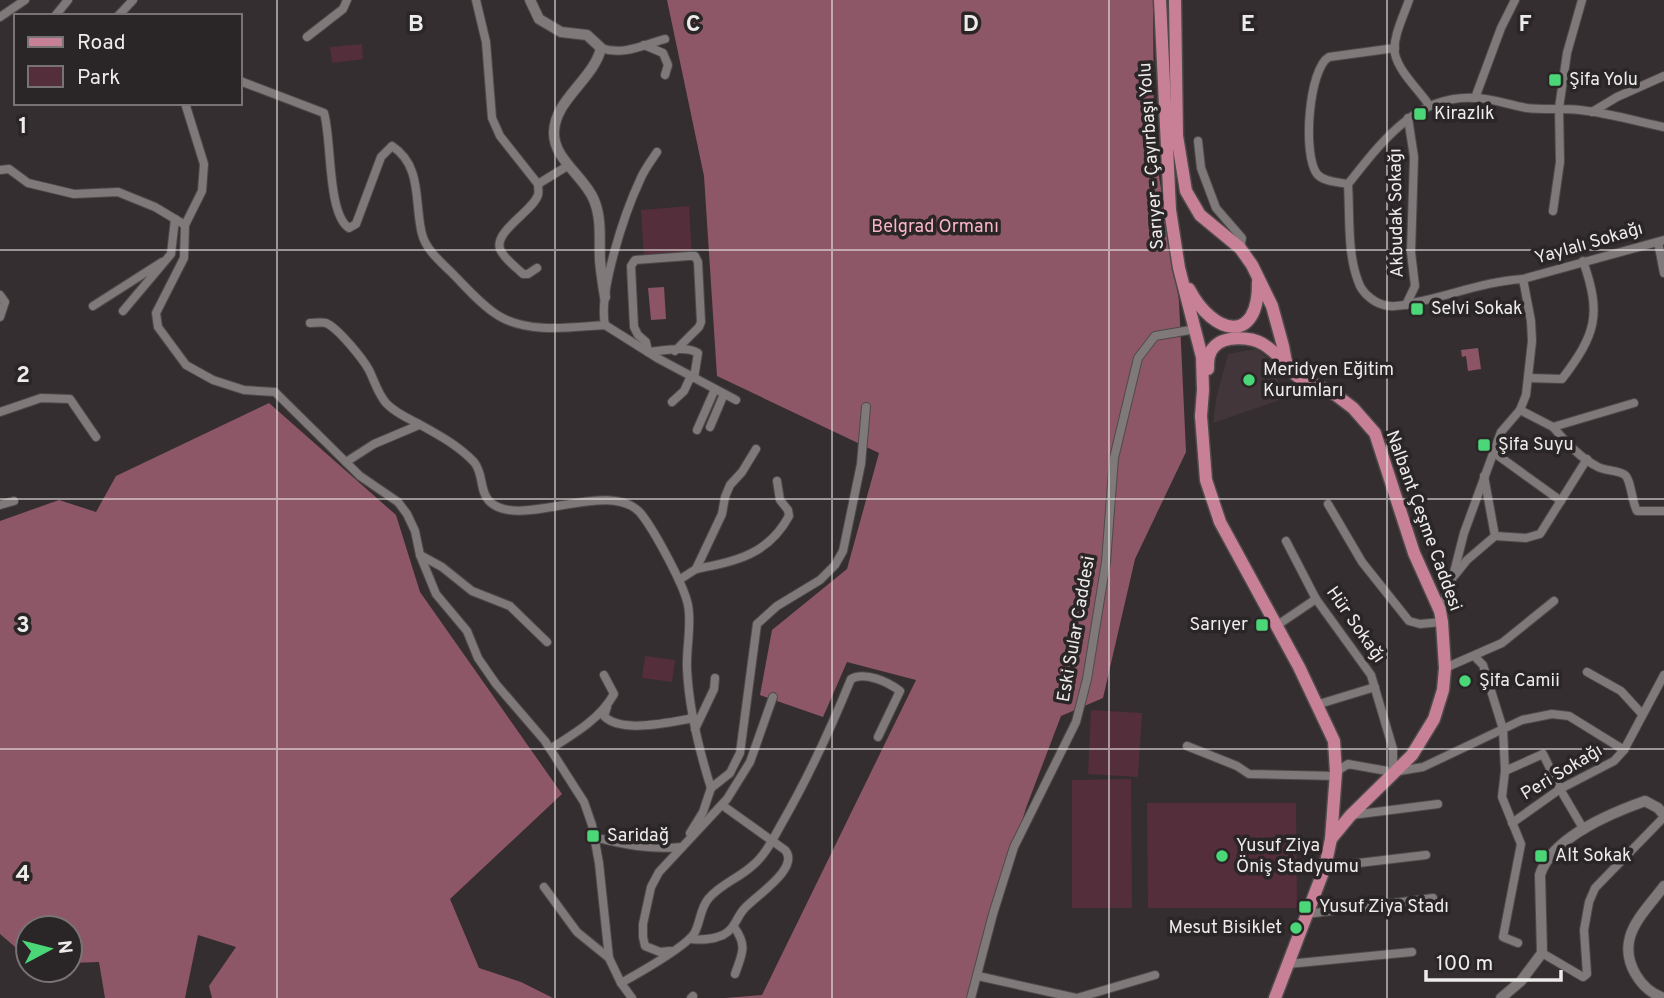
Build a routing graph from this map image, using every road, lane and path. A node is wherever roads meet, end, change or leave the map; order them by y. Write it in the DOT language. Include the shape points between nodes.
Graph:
graph roads {
  1 [pos="26,0"];
  2 [pos="68,0"];
  3 [pos="132,0"];
  4 [pos="347,0"];
  5 [pos="476,0"];
  6 [pos="530,0"];
  7 [pos="1160,0"];
  8 [pos="1175,0"];
  9 [pos="1409,0"];
  10 [pos="1515,0"];
  11 [pos="1582,0"];
  12 [pos="57,14"];
  13 [pos="120,14"];
  14 [pos="0,17"];
  15 [pos="307,37"];
  16 [pos="665,39"];
  17 [pos="644,45"];
  18 [pos="601,48"];
  19 [pos="1395,48"];
  20 [pos="664,75"];
  21 [pos="1664,76"];
  22 [pos="242,82"];
  23 [pos="1475,98"];
  24 [pos="186,105"];
  25 [pos="1429,105"];
  26 [pos="1559,108"];
  27 [pos="1592,112"];
  28 [pos="1408,118"];
  29 [pos="1664,127"];
  30 [pos="1198,141"];
  31 [pos="657,152"];
  32 [pos="569,164"];
  33 [pos="0,170"];
  34 [pos="538,184"];
  35 [pos="1348,184"];
  36 [pos="1553,211"];
  37 [pos="175,219"];
  38 [pos="185,225"];
  39 [pos="1661,241"];
  40 [pos="1240,248"];
  41 [pos="165,260"];
  42 [pos="1583,261"];
  43 [pos="537,268"];
  44 [pos="1664,273"];
  45 [pos="1258,276"];
  46 [pos="1523,279"];
  47 [pos="1183,280"];
  48 [pos="0,295"];
  49 [pos="605,297"];
  50 [pos="1406,305"];
  51 [pos="93,306"];
  52 [pos="122,310"];
  53 [pos="0,317"];
  54 [pos="310,323"];
  55 [pos="605,325"];
  56 [pos="1196,329"];
  57 [pos="675,351"];
  58 [pos="648,352"];
  59 [pos="1286,362"];
  60 [pos="692,377"];
  61 [pos="1528,377"];
  62 [pos="715,389"];
  63 [pos="1203,390"];
  64 [pos="724,394"];
  65 [pos="736,400"];
  66 [pos="672,402"];
  67 [pos="1634,403"];
  68 [pos="866,407"];
  69 [pos="1521,410"];
  70 [pos="0,412"];
  71 [pos="419,425"];
  72 [pos="710,427"];
  73 [pos="1553,427"];
  74 [pos="697,430"];
  75 [pos="96,437"];
  76 [pos="756,449"];
  77 [pos="1493,452"];
  78 [pos="1587,459"];
  79 [pos="346,462"];
  80 [pos="1484,475"];
  81 [pos="777,481"];
  82 [pos="15,501"];
  83 [pos="1561,501"];
  84 [pos="1328,504"];
  85 [pos="0,505"];
  86 [pos="1664,511"];
  87 [pos="1496,536"];
  88 [pos="1286,541"];
  89 [pos="420,555"];
  90 [pos="696,569"];
  91 [pos="679,580"];
  92 [pos="1452,580"];
  93 [pos="1316,600"];
  94 [pos="1554,601"];
  95 [pos="1441,617"];
  96 [pos="1276,626"];
  97 [pos="547,642"];
  98 [pos="1474,656"];
  99 [pos="1445,668"];
  100 [pos="1587,672"];
  101 [pos="604,675"];
  102 [pos="1664,675"];
  103 [pos="715,678"];
  104 [pos="1375,687"];
  105 [pos="773,697"];
  106 [pos="1316,705"];
  107 [pos="607,708"];
  108 [pos="1642,714"];
  109 [pos="694,718"];
  110 [pos="695,729"];
  111 [pos="1503,729"];
  112 [pos="878,737"];
  113 [pos="1187,746"];
  114 [pos="550,749"];
  115 [pos="1624,750"];
  116 [pos="1412,755"];
  117 [pos="1423,767"];
  118 [pos="1505,771"];
  119 [pos="1393,772"];
  120 [pos="1336,774"];
  121 [pos="711,788"];
  122 [pos="1560,789"];
  123 [pos="1334,799"];
  124 [pos="1438,804"];
  125 [pos="722,805"];
  126 [pos="1350,816"];
  127 [pos="1664,816"];
  128 [pos="1512,823"];
  129 [pos="1584,830"];
  130 [pos="594,837"];
  131 [pos="1331,839"];
  132 [pos="772,840"];
  133 [pos="682,846"];
  134 [pos="1426,855"];
  135 [pos="1325,867"];
  136 [pos="1664,886"];
  137 [pos="544,887"];
  138 [pos="1433,898"];
  139 [pos="1307,914"];
  140 [pos="734,927"];
  141 [pos="690,939"];
  142 [pos="1518,943"];
  143 [pos="671,951"];
  144 [pos="1412,952"];
  145 [pos="1542,953"];
  146 [pos="609,958"];
  147 [pos="1288,964"];
  148 [pos="735,974"];
  149 [pos="1155,975"];
  150 [pos="978,976"];
  151 [pos="621,983"];
  152 [pos="632,998"];
  153 [pos="971,998"];
  154 [pos="1076,998"];
  155 [pos="1275,998"];
  156 [pos="1501,998"];
  157 [pos="1664,998"];
  1 -- 14 [label="street"];
  2 -- 12 [label="street"];
  3 -- 13 [label="street"];
  4 -- 15 [label="street" via="344,9"];
  5 -- 34 [label="street" via="486,42 492,118 500,136"];
  6 -- 18 [label="street" via="538,19 561,32 587,35"];
  7 -- 47 [label="main road, Sarıyer - Çayırbaşı Yolu" via="1170,210"];
  8 -- 40 [label="main road" via="1177,136 1186,191 1200,215"];
  9 -- 19 [label="street"];
  10 -- 23 [label="street"];
  11 -- 26 [label="street" via="1567,53"];
  16 -- 17 [label="street"];
  17 -- 18 [label="street" via="613,52"];
  17 -- 20 [label="street" via="663,53 668,65"];
  18 -- 32 [label="street" via="554,130 555,145"];
  19 -- 25 [label="street" via="1400,66"];
  19 -- 35 [label="street" via="1329,57 1322,64 1310,106 1309,149 1318,175"];
  21 -- 27 [label="street"];
  22 -- 55 [label="street" via="324,113 333,189 346,227 356,224 381,157 392,146 410,169 418,189 422,236 433,254 500,317 530,326"];
  23 -- 25 [label="street"];
  23 -- 26 [label="street" via="1528,108"];
  24 -- 38 [label="street" via="205,164 202,191"];
  25 -- 28 [label="street"];
  26 -- 27 [label="street"];
  26 -- 36 [label="street" via="1560,162"];
  27 -- 29 [label="street"];
  28 -- 35 [label="street" via="1383,140"];
  28 -- 50 [label="street, Akbudak Sokağı" via="1414,157 1410,252 1415,286"];
  30 -- 40 [label="street" via="1201,167 1216,208 1242,238"];
  31 -- 49 [label="street" via="640,179 625,219"];
  32 -- 34 [label="street"];
  32 -- 49 [label="street" via="595,202"];
  33 -- 37 [label="street" via="9,169 28,183 74,194 118,192"];
  34 -- 43 [label="street" via="533,204 499,242 506,258 523,274"];
  35 -- 50 [label="street" via="1358,283 1371,299 1390,306"];
  37 -- 38 [label="street"];
  37 -- 41 [label="street" via="171,254"];
  38 -- 79 [label="street" via="184,258 156,313 169,345 186,365 214,380 244,390 275,392"];
  39 -- 42 [label="street, Yaylalı Sokağı"];
  39 -- 44 [label="street"];
  40 -- 45 [label="main road"];
  41 -- 51 [label="street"];
  41 -- 52 [label="street"];
  42 -- 46 [label="street, Yaylalı Sokağı"];
  42 -- 61 [label="street" via="1595,311 1582,353 1562,379"];
  45 -- 47 [label="main road" via="1255,307 1246,321 1233,327 1208,317"];
  45 -- 59 [label="main road" via="1272,306"];
  46 -- 50 [label="street, Yaylalı Sokağı"];
  46 -- 61 [label="street" via="1531,321"];
  47 -- 56 [label="main road, Sarıyer - Çayırbaşı Yolu"];
  48 -- 53 [label="street" via="5,302"];
  49 -- 55 [label="street"];
  54 -- 71 [label="street" via="326,323 340,334 368,367 386,403"];
  55 -- 58 [label="street"];
  56 -- 63 [label="main road, Sarıyer - Çayırbaşı Yolu"];
  56 -- 150 [label="street, Eski Sular Caddesi" via="1155,336 1138,358 1114,458 1106,562 1076,722 1014,847"];
  57 -- 58 [label="street"];
  57 -- 58 [label="street" via="701,322 695,256 640,259 631,266 634,327"];
  57 -- 60 [label="street" via="698,354"];
  58 -- 60 [label="street"];
  59 -- 63 [label="main road, Nalbant Çeşme Caddesi" via="1253,340 1221,341 1211,349"];
  59 -- 95 [label="main road, Nalbant Çeşme Caddesi" via="1297,376 1353,408 1375,433"];
  60 -- 62 [label="street"];
  60 -- 66 [label="street"];
  61 -- 69 [label="street"];
  62 -- 64 [label="street"];
  62 -- 74 [label="street"];
  63 -- 96 [label="main road" via="1200,416 1212,503"];
  64 -- 65 [label="street"];
  64 -- 72 [label="street"];
  67 -- 73 [label="street"];
  68 -- 121 [label="street" via="861,464 842,551 820,580 757,624 740,753 730,773"];
  69 -- 73 [label="street"];
  69 -- 77 [label="street" via="1501,432"];
  70 -- 75 [label="street" via="41,398 70,399"];
  71 -- 79 [label="street"];
  71 -- 91 [label="street" via="470,458 480,471 490,501 499,507 537,509 595,501 633,506"];
  73 -- 78 [label="street"];
  76 -- 90 [label="street" via="724,497 722,514"];
  77 -- 80 [label="street"];
  77 -- 83 [label="street"];
  78 -- 83 [label="street"];
  78 -- 86 [label="street" via="1625,475 1637,511"];
  79 -- 89 [label="street" via="398,502 415,531"];
  80 -- 87 [label="street"];
  80 -- 92 [label="street"];
  81 -- 90 [label="street" via="789,516 780,534 745,557"];
  82 -- 85 [label="street"];
  83 -- 87 [label="street" via="1540,534"];
  84 -- 95 [label="street" via="1362,562 1409,621 1420,624"];
  87 -- 92 [label="street" via="1467,560"];
  88 -- 93 [label="street, Hür Sokağı"];
  89 -- 97 [label="street" via="472,591 510,606"];
  89 -- 114 [label="street" via="436,594 467,631 478,658"];
  90 -- 91 [label="street"];
  91 -- 109 [label="street" via="688,606 687,667"];
  92 -- 95 [label="street"];
  93 -- 96 [label="street"];
  93 -- 104 [label="street, Hür Sokağı"];
  94 -- 98 [label="street" via="1502,643"];
  95 -- 99 [label="main road, Nalbant Çeşme Caddesi"];
  96 -- 106 [label="main road"];
  98 -- 99 [label="street"];
  98 -- 111 [label="street" via="1483,665"];
  99 -- 116 [label="main road, Nalbant Çeşme Caddesi" via="1434,719"];
  100 -- 108 [label="street" via="1620,691"];
  101 -- 107 [label="street" via="614,694"];
  102 -- 108 [label="street, Peri Sokağı"];
  103 -- 110 [label="street" via="715,689"];
  104 -- 106 [label="street"];
  104 -- 119 [label="street, Hür Sokağı" via="1393,749"];
  105 -- 125 [label="street" via="751,762"];
  106 -- 120 [label="main road" via="1334,741"];
  107 -- 109 [label="street" via="604,716 609,721 643,726"];
  107 -- 114 [label="street"];
  108 -- 115 [label="street, Peri Sokağı"];
  109 -- 110 [label="street"];
  110 -- 121 [label="street"];
  111 -- 115 [label="street" via="1536,716 1569,716"];
  111 -- 117 [label="street"];
  111 -- 118 [label="street"];
  112 -- 132 [label="street" via="900,691 867,676 851,678"];
  113 -- 120 [label="street" via="1249,774"];
  114 -- 130 [label="street" via="584,802"];
  115 -- 122 [label="street, Peri Sokağı" via="1614,761"];
  116 -- 117 [label="street"];
  116 -- 119 [label="main road, Nalbant Çeşme Caddesi"];
  117 -- 119 [label="street"];
  118 -- 122 [label="street" via="1544,754"];
  118 -- 128 [label="street" via="1502,797"];
  119 -- 120 [label="street" via="1348,764"];
  119 -- 126 [label="main road, Nalbant Çeşme Caddesi"];
  120 -- 123 [label="main road"];
  121 -- 133 [label="street" via="703,812"];
  122 -- 128 [label="street, Peri Sokağı"];
  122 -- 129 [label="street"];
  123 -- 126 [label="main road" via="1335,807"];
  123 -- 131 [label="main road"];
  124 -- 126 [label="street"];
  125 -- 132 [label="street"];
  125 -- 133 [label="street"];
  126 -- 131 [label="main road, Nalbant Çeşme Caddesi"];
  127 -- 129 [label="street" via="1644,802"];
  127 -- 145 [label="street" via="1595,888 1584,930 1587,974 1583,977"];
  128 -- 142 [label="street" via="1521,845 1503,937"];
  129 -- 145 [label="street" via="1543,864"];
  130 -- 133 [label="street" via="658,849"];
  130 -- 146 [label="street"];
  131 -- 135 [label="main road, Nalbant Çeşme Caddesi"];
  132 -- 140 [label="street" via="789,859 780,875 743,909"];
  132 -- 141 [label="street" via="752,866 709,897"];
  133 -- 143 [label="street" via="651,887 643,924 645,946 660,953"];
  134 -- 135 [label="street"];
  135 -- 139 [label="main road, Nalbant Çeşme Caddesi"];
  136 -- 157 [label="street" via="1630,937 1629,961 1640,983"];
  137 -- 146 [label="street" via="577,932"];
  138 -- 139 [label="street"];
  139 -- 147 [label="main road, Nalbant Çeşme Caddesi"];
  140 -- 141 [label="street" via="705,941"];
  140 -- 148 [label="street" via="744,950"];
  141 -- 143 [label="street"];
  143 -- 151 [label="street"];
  144 -- 147 [label="street"];
  145 -- 156 [label="street"];
  146 -- 151 [label="street"];
  147 -- 155 [label="main road, Nalbant Çeşme Caddesi"];
  149 -- 154 [label="street"];
  150 -- 153 [label="street, Eski Sular Caddesi"];
  150 -- 154 [label="street"];
  151 -- 152 [label="street"];
}
